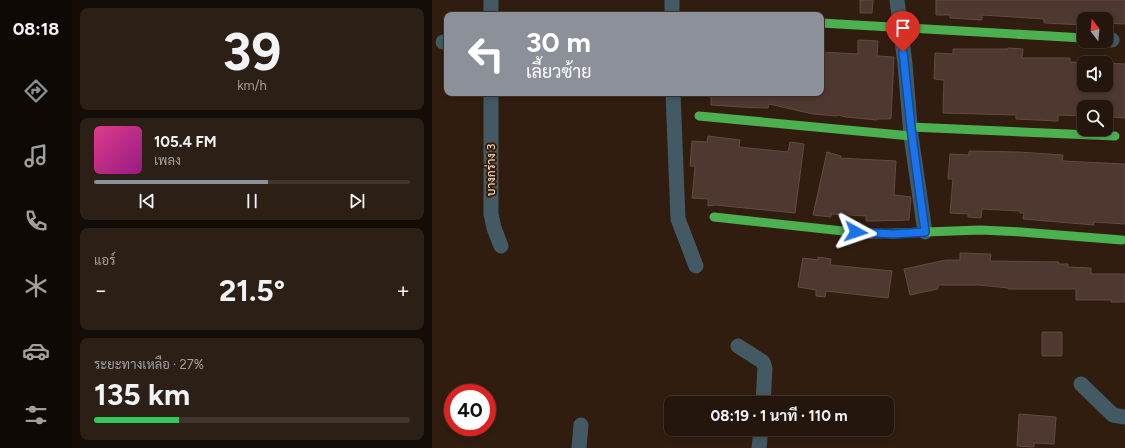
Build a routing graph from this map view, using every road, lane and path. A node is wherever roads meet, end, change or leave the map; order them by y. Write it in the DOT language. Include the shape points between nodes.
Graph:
graph roads {
  1 [pos="491,0"];
  2 [pos="672,0"];
  3 [pos="897,0"];
  4 [pos="491,12"];
  5 [pos="672,12"];
  6 [pos="824,23"];
  7 [pos="900,27"];
  8 [pos="1077,38"];
  9 [pos="491,96"];
  10 [pos="673,96"];
  11 [pos="699,116"];
  12 [pos="911,132"];
  13 [pos="1115,136"];
  14 [pos="714,217"];
  15 [pos="925,232"];
  16 [pos="1122,240"];
  17 [pos="501,246"];
  18 [pos="696,266"];
  19 [pos="738,346"];
  20 [pos="1081,384"];
  21 [pos="763,396"];
  22 [pos="1125,417"];
  23 [pos="581,425"];
  24 [pos="760,436"];
  25 [pos="579,448"];
  26 [pos="759,448"];
  1 -- 4 [label="street"];
  2 -- 5 [label="street"];
  3 -- 7 [label="street"];
  6 -- 7 [label="street"];
  7 -- 8 [label="street"];
  7 -- 12 [label="street"];
  9 -- 17 [label="street, บางกร่าง 3" via="491,214"];
  10 -- 18 [label="street" via="678,219"];
  11 -- 12 [label="street"];
  12 -- 13 [label="street"];
  12 -- 15 [label="street"];
  14 -- 15 [label="street" via="871,234"];
  15 -- 16 [label="street" via="1017,231"];
  19 -- 21 [label="street" via="763,362"];
  20 -- 22 [label="street" via="1113,415"];
  23 -- 25 [label="street"];
  24 -- 26 [label="street"];
}
